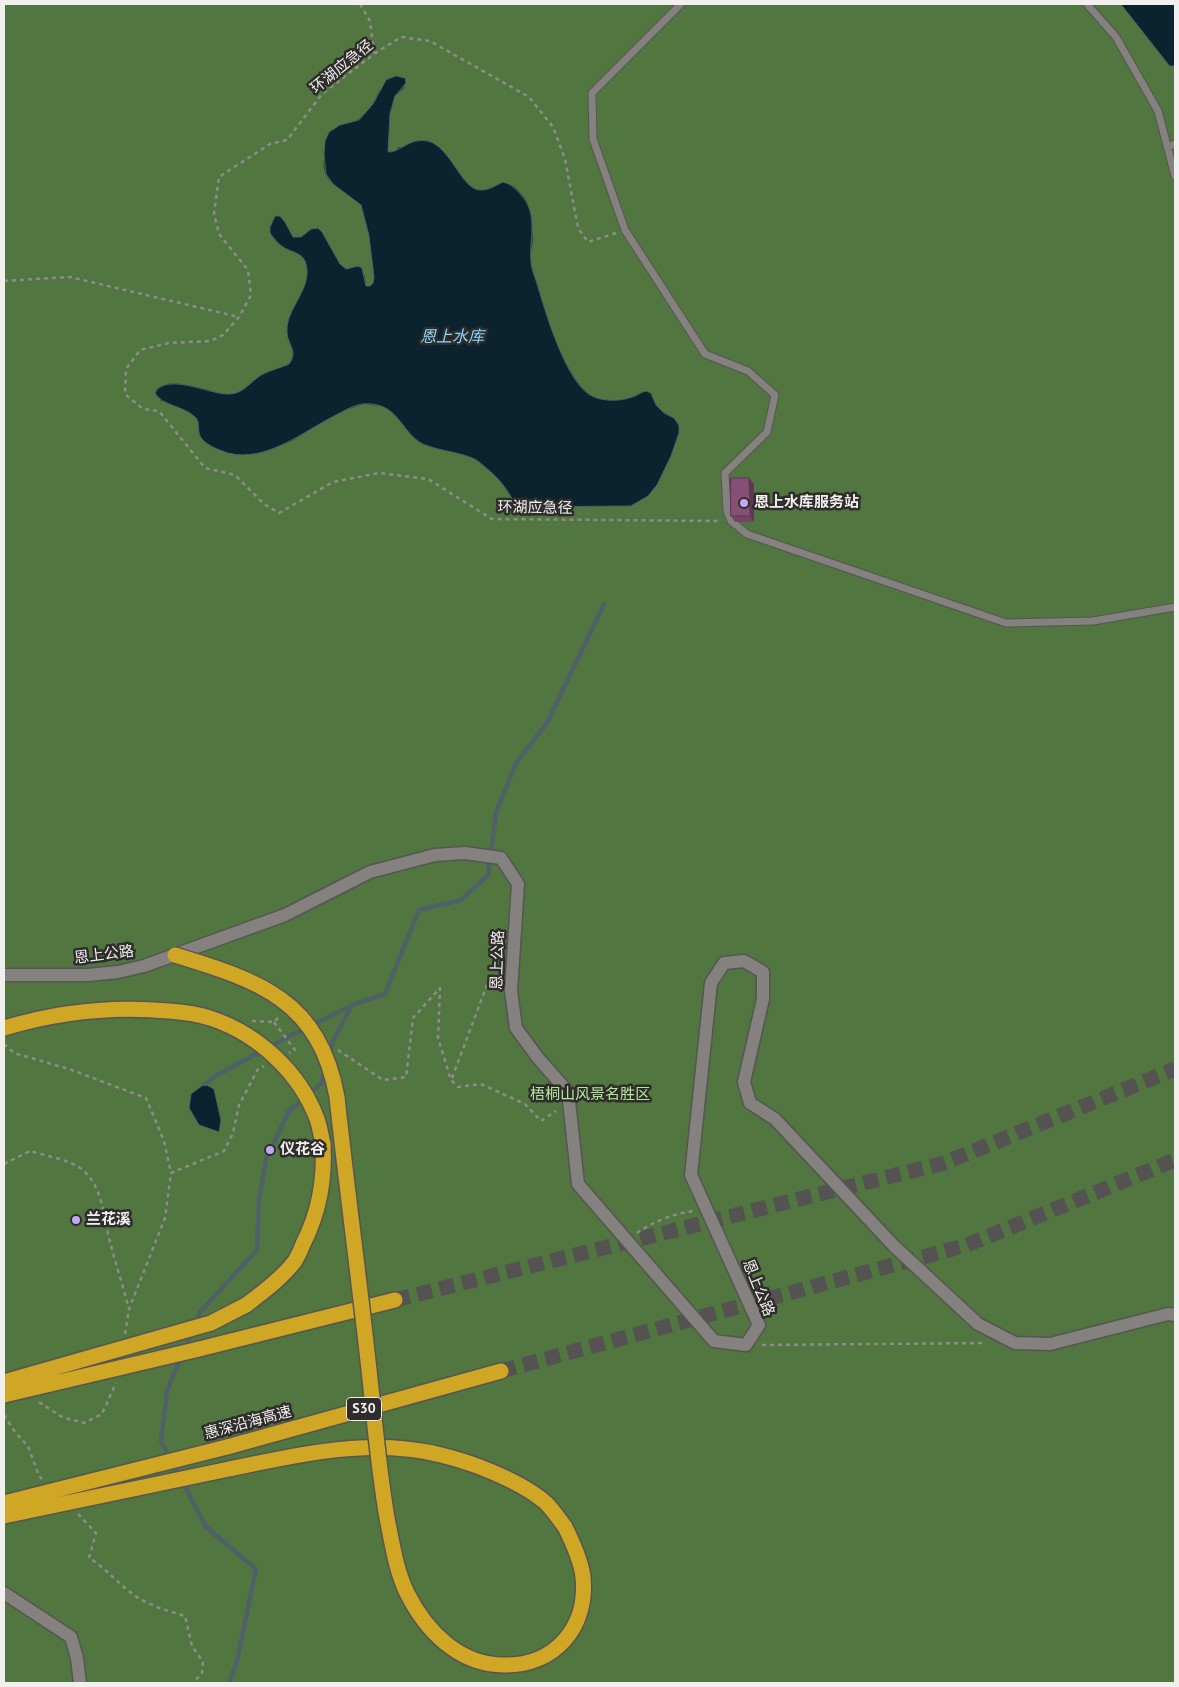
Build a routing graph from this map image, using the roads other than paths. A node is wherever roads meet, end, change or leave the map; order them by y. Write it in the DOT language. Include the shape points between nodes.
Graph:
graph roads {
  1 [pos="682,4"];
  2 [pos="1087,4"];
  3 [pos="1175,144"];
  4 [pos="1168,147"];
  5 [pos="1175,176"];
  6 [pos="1175,607"];
  7 [pos="175,955"];
  8 [pos="4,975"];
  9 [pos="4,1028"];
  10 [pos="395,1300"];
  11 [pos="1175,1315"];
  12 [pos="501,1371"];
  13 [pos="4,1382"];
  14 [pos="4,1395"];
  15 [pos="4,1503"];
  16 [pos="4,1516"];
  17 [pos="4,1593"];
  18 [pos="80,1683"];
  1 -- 6 [label="lane" via="592,93 593,139 625,230 704,354 748,370 774,395 767,432 725,473 727,510 731,521 747,534 1006,623 1093,621"];
  2 -- 4 [label="lane" via="1116,38 1151,99"];
  3 -- 4 [label="lane"];
  4 -- 5 [label="lane"];
  7 -- 8 [label="street, 恩上公路" via="118,972"];
  7 -- 11 [label="street, 恩上公路" via="285,915 370,872 435,855 465,853 501,858 518,884 512,991 516,1028 568,1092 578,1184 714,1341 746,1345 759,1325 691,1174 711,983 724,963 744,960 763,972 763,999 744,1082 750,1103 775,1119 894,1246 978,1324 1015,1343 1050,1344 1168,1314"];
  7 -- 16 [label="highway, bridge" via="266,989 302,1017 326,1056 337,1097 382,1486 397,1566 419,1614 435,1634 473,1660 518,1666 554,1651 568,1637 582,1606 583,1576 576,1551 565,1527 547,1504 508,1479 460,1460 407,1449 359,1449 307,1453"];
  9 -- 13 [label="highway, bridge" via="78,1012 106,1010 182,1012 212,1019 236,1029 255,1042 294,1076 317,1119 323,1144 320,1198 312,1228 295,1261 268,1289 211,1323"];
  10 -- 14 [label="highway, bridge"];
  12 -- 15 [label="highway, 惠深沿海高速 / S30, bridge" via="227,1447"];
  17 -- 18 [label="street" via="71,1637"];
}
